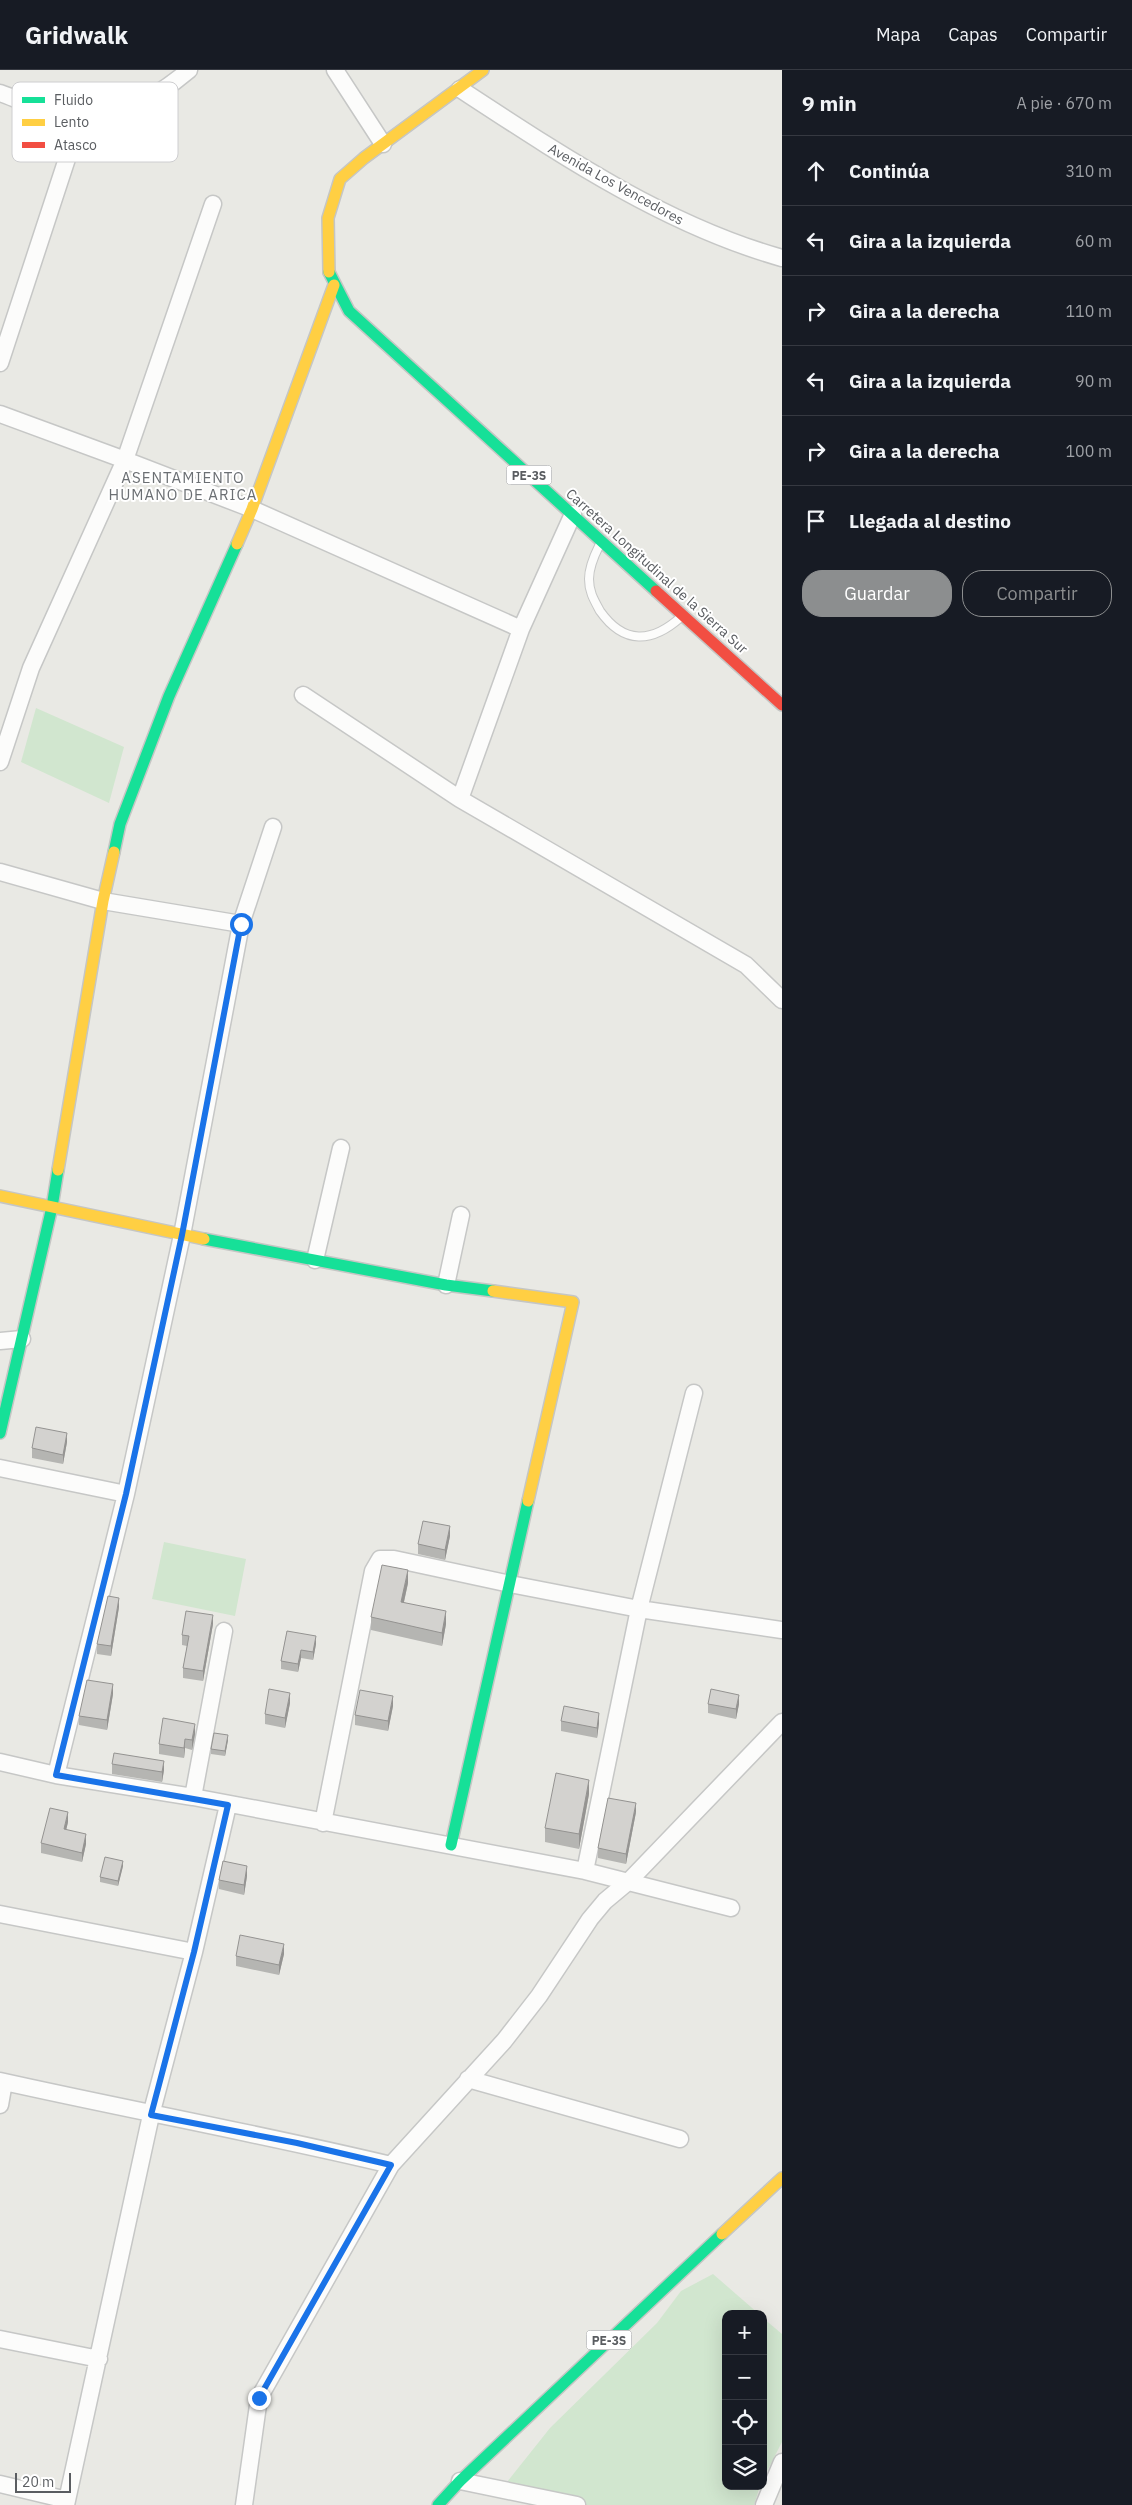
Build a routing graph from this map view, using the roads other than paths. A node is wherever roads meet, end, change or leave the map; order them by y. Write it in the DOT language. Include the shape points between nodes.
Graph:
graph roads {
  1 [pos="189,70"];
  2 [pos="336,70"];
  3 [pos="482,70"];
  4 [pos="175,82"];
  5 [pos="460,89"];
  6 [pos="0,93"];
  7 [pos="12,97"];
  8 [pos="383,144"];
  9 [pos="66,162"];
  10 [pos="213,204"];
  11 [pos="782,258"];
  12 [pos="334,285"];
  13 [pos="0,363"];
  14 [pos="0,414"];
  15 [pos="125,460"];
  16 [pos="252,509"];
  17 [pos="572,514"];
  18 [pos="602,540"];
  19 [pos="684,614"];
  20 [pos="521,629"];
  21 [pos="303,695"];
  22 [pos="782,705"];
  23 [pos="0,762"];
  24 [pos="460,799"];
  25 [pos="273,827"];
  26 [pos="0,872"];
  27 [pos="103,901"];
  28 [pos="241,924"];
  29 [pos="782,1000"];
  30 [pos="340,1148"];
  31 [pos="0,1196"];
  32 [pos="52,1207"];
  33 [pos="461,1215"];
  34 [pos="182,1235"];
  35 [pos="315,1260"];
  36 [pos="446,1285"];
  37 [pos="22,1339"];
  38 [pos="0,1340"];
  39 [pos="694,1393"];
  40 [pos="0,1433"];
  41 [pos="0,1468"];
  42 [pos="126,1494"];
  43 [pos="510,1584"];
  44 [pos="639,1609"];
  45 [pos="782,1630"];
  46 [pos="224,1631"];
  47 [pos="782,1722"];
  48 [pos="0,1762"];
  49 [pos="56,1775"];
  50 [pos="193,1797"];
  51 [pos="228,1805"];
  52 [pos="323,1823"];
  53 [pos="451,1845"];
  54 [pos="585,1872"];
  55 [pos="629,1881"];
  56 [pos="731,1908"];
  57 [pos="0,1914"];
  58 [pos="194,1952"];
  59 [pos="468,2080"];
  60 [pos="2,2082"];
  61 [pos="0,2106"];
  62 [pos="151,2115"];
  63 [pos="680,2139"];
  64 [pos="391,2165"];
  65 [pos="782,2178"];
  66 [pos="0,2339"];
  67 [pos="99,2359"];
  68 [pos="782,2462"];
  69 [pos="460,2481"];
  70 [pos="0,2484"];
  71 [pos="66,2502"];
  72 [pos="244,2505"];
  73 [pos="438,2505"];
  74 [pos="576,2505"];
  75 [pos="764,2505"];
  1 -- 4 [label="street"];
  2 -- 8 [label="street"];
  3 -- 5 [label="main road, Carretera Longitudinal de la Sierra Sur / PE-3S"];
  5 -- 8 [label="main road, Carretera Longitudinal de la Sierra Sur / PE-3S"];
  5 -- 11 [label="street, Avenida Los Vencedores" via="562,154 672,216 708,234"];
  6 -- 7 [label="street"];
  8 -- 12 [label="main road, Carretera Longitudinal de la Sierra Sur / PE-3S" via="340,179 328,218 328,270"];
  9 -- 13 [label="street"];
  10 -- 15 [label="street"];
  12 -- 16 [label="main road"];
  12 -- 17 [label="main road, Carretera Longitudinal de la Sierra Sur / PE-3S" via="349,311"];
  14 -- 15 [label="street"];
  15 -- 16 [label="street"];
  15 -- 23 [label="street" via="30,668"];
  16 -- 20 [label="street"];
  16 -- 27 [label="main road" via="169,696 124,815"];
  17 -- 18 [label="main road, Carretera Longitudinal de la Sierra Sur / PE-3S"];
  17 -- 20 [label="street"];
  18 -- 19 [label="main road, Carretera Longitudinal de la Sierra Sur / PE-3S"];
  18 -- 19 [label="lane" via="592,561 589,578 592,598 605,618 624,634 646,637 666,630"];
  19 -- 22 [label="main road, Carretera Longitudinal de la Sierra Sur / PE-3S"];
  20 -- 24 [label="street"];
  21 -- 24 [label="street"];
  24 -- 29 [label="street" via="746,964"];
  25 -- 28 [label="street"];
  26 -- 27 [label="street"];
  27 -- 28 [label="street"];
  27 -- 32 [label="main road"];
  28 -- 34 [label="street"];
  30 -- 35 [label="street"];
  31 -- 32 [label="main road"];
  32 -- 34 [label="main road"];
  32 -- 37 [label="main road"];
  33 -- 36 [label="street"];
  34 -- 35 [label="main road"];
  34 -- 42 [label="street"];
  35 -- 36 [label="main road"];
  36 -- 43 [label="main road" via="574,1302"];
  37 -- 38 [label="street"];
  37 -- 40 [label="main road"];
  39 -- 44 [label="street"];
  41 -- 42 [label="street"];
  42 -- 49 [label="street"];
  43 -- 44 [label="street"];
  43 -- 52 [label="street" via="394,1559 380,1559 373,1571"];
  43 -- 53 [label="main road"];
  44 -- 45 [label="street"];
  44 -- 54 [label="street"];
  46 -- 50 [label="street"];
  47 -- 55 [label="street"];
  48 -- 49 [label="street"];
  49 -- 50 [label="street"];
  50 -- 51 [label="street"];
  51 -- 52 [label="street"];
  51 -- 58 [label="street"];
  52 -- 53 [label="street"];
  53 -- 54 [label="street"];
  54 -- 55 [label="street"];
  55 -- 56 [label="street"];
  55 -- 59 [label="street" via="590,1919 539,1996"];
  57 -- 58 [label="street"];
  58 -- 62 [label="street"];
  59 -- 63 [label="street"];
  59 -- 64 [label="street"];
  60 -- 61 [label="street"];
  60 -- 62 [label="street"];
  62 -- 64 [label="street"];
  62 -- 67 [label="street"];
  64 -- 72 [label="street" via="259,2398"];
  65 -- 69 [label="main road, PE-3S"];
  66 -- 67 [label="street"];
  67 -- 71 [label="street"];
  68 -- 75 [label="street"];
  69 -- 73 [label="main road, PE-3S"];
  69 -- 74 [label="street"];
  70 -- 71 [label="street"];
}
